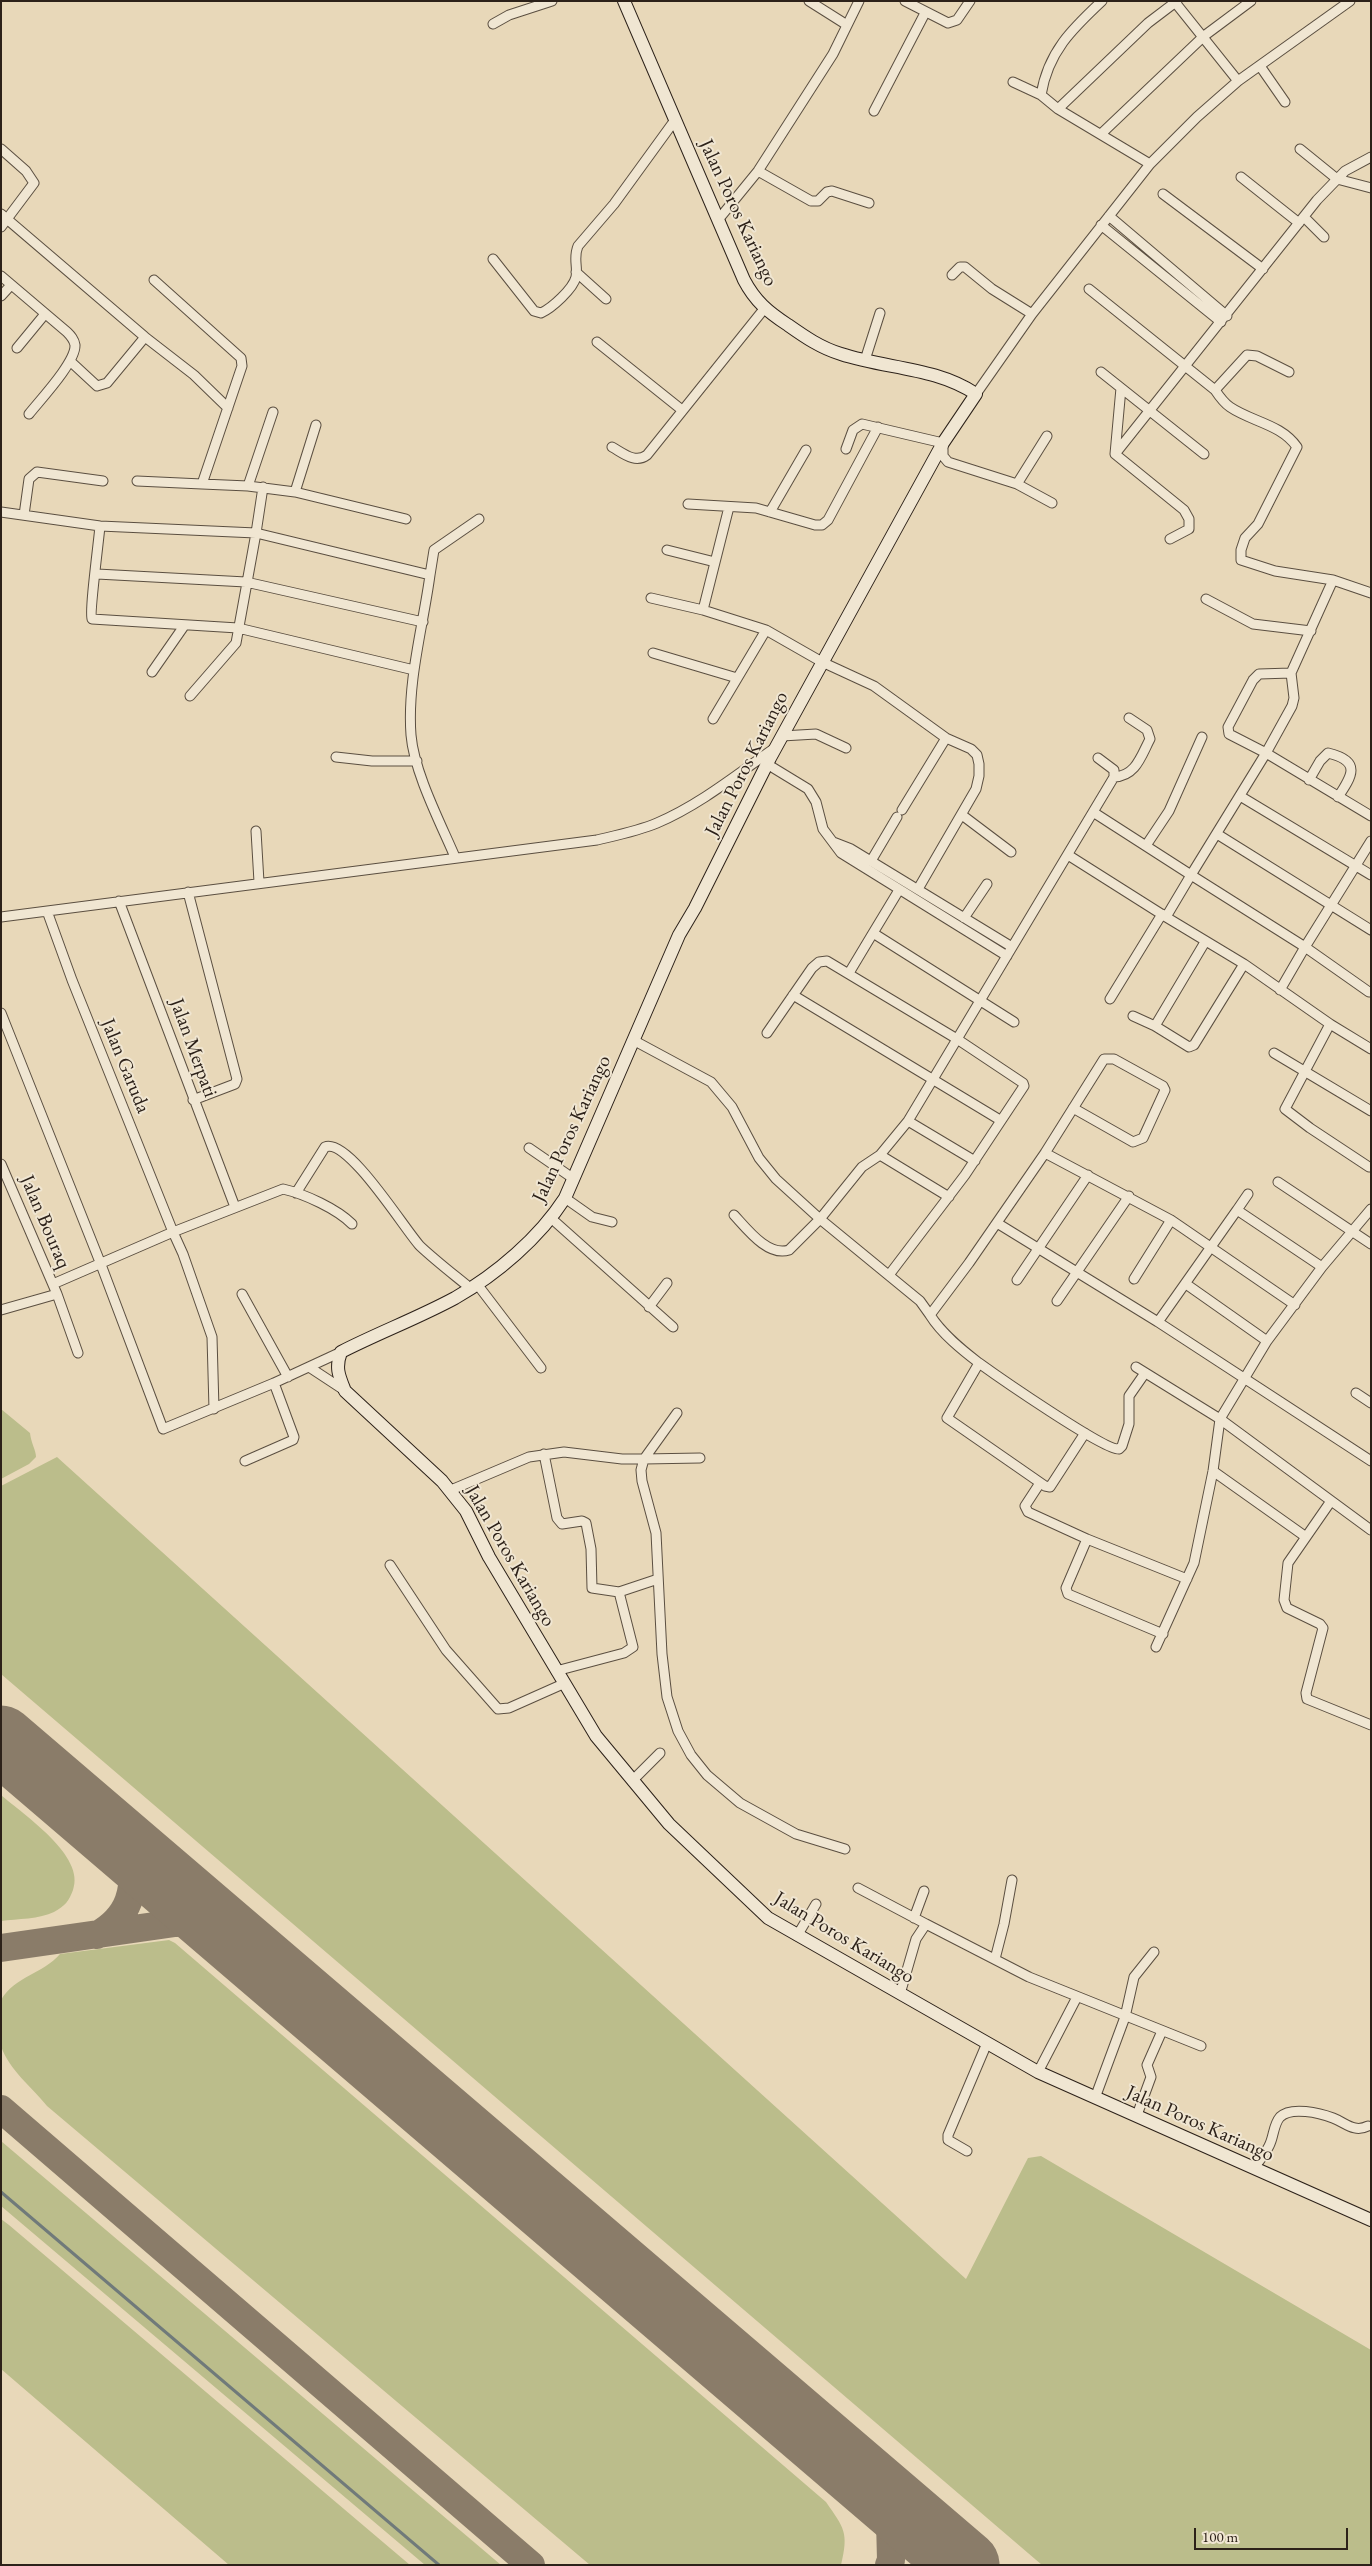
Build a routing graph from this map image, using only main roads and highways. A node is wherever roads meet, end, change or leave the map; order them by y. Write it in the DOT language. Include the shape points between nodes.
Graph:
graph roads {
  1 [pos="624,1"];
  2 [pos="1371,2220"];
  1 -- 2 [label="main road, Jalan Poros Kariango" via="744,280 764,309 812,342 841,354 937,375 959,382 976,394 943,443 822,662 679,935 566,1198 552,1219 473,1286 341,1352 337,1368 345,1391 413,1452 451,1490 466,1511 489,1557 596,1736 669,1824 768,1918 1038,2072"];
}
